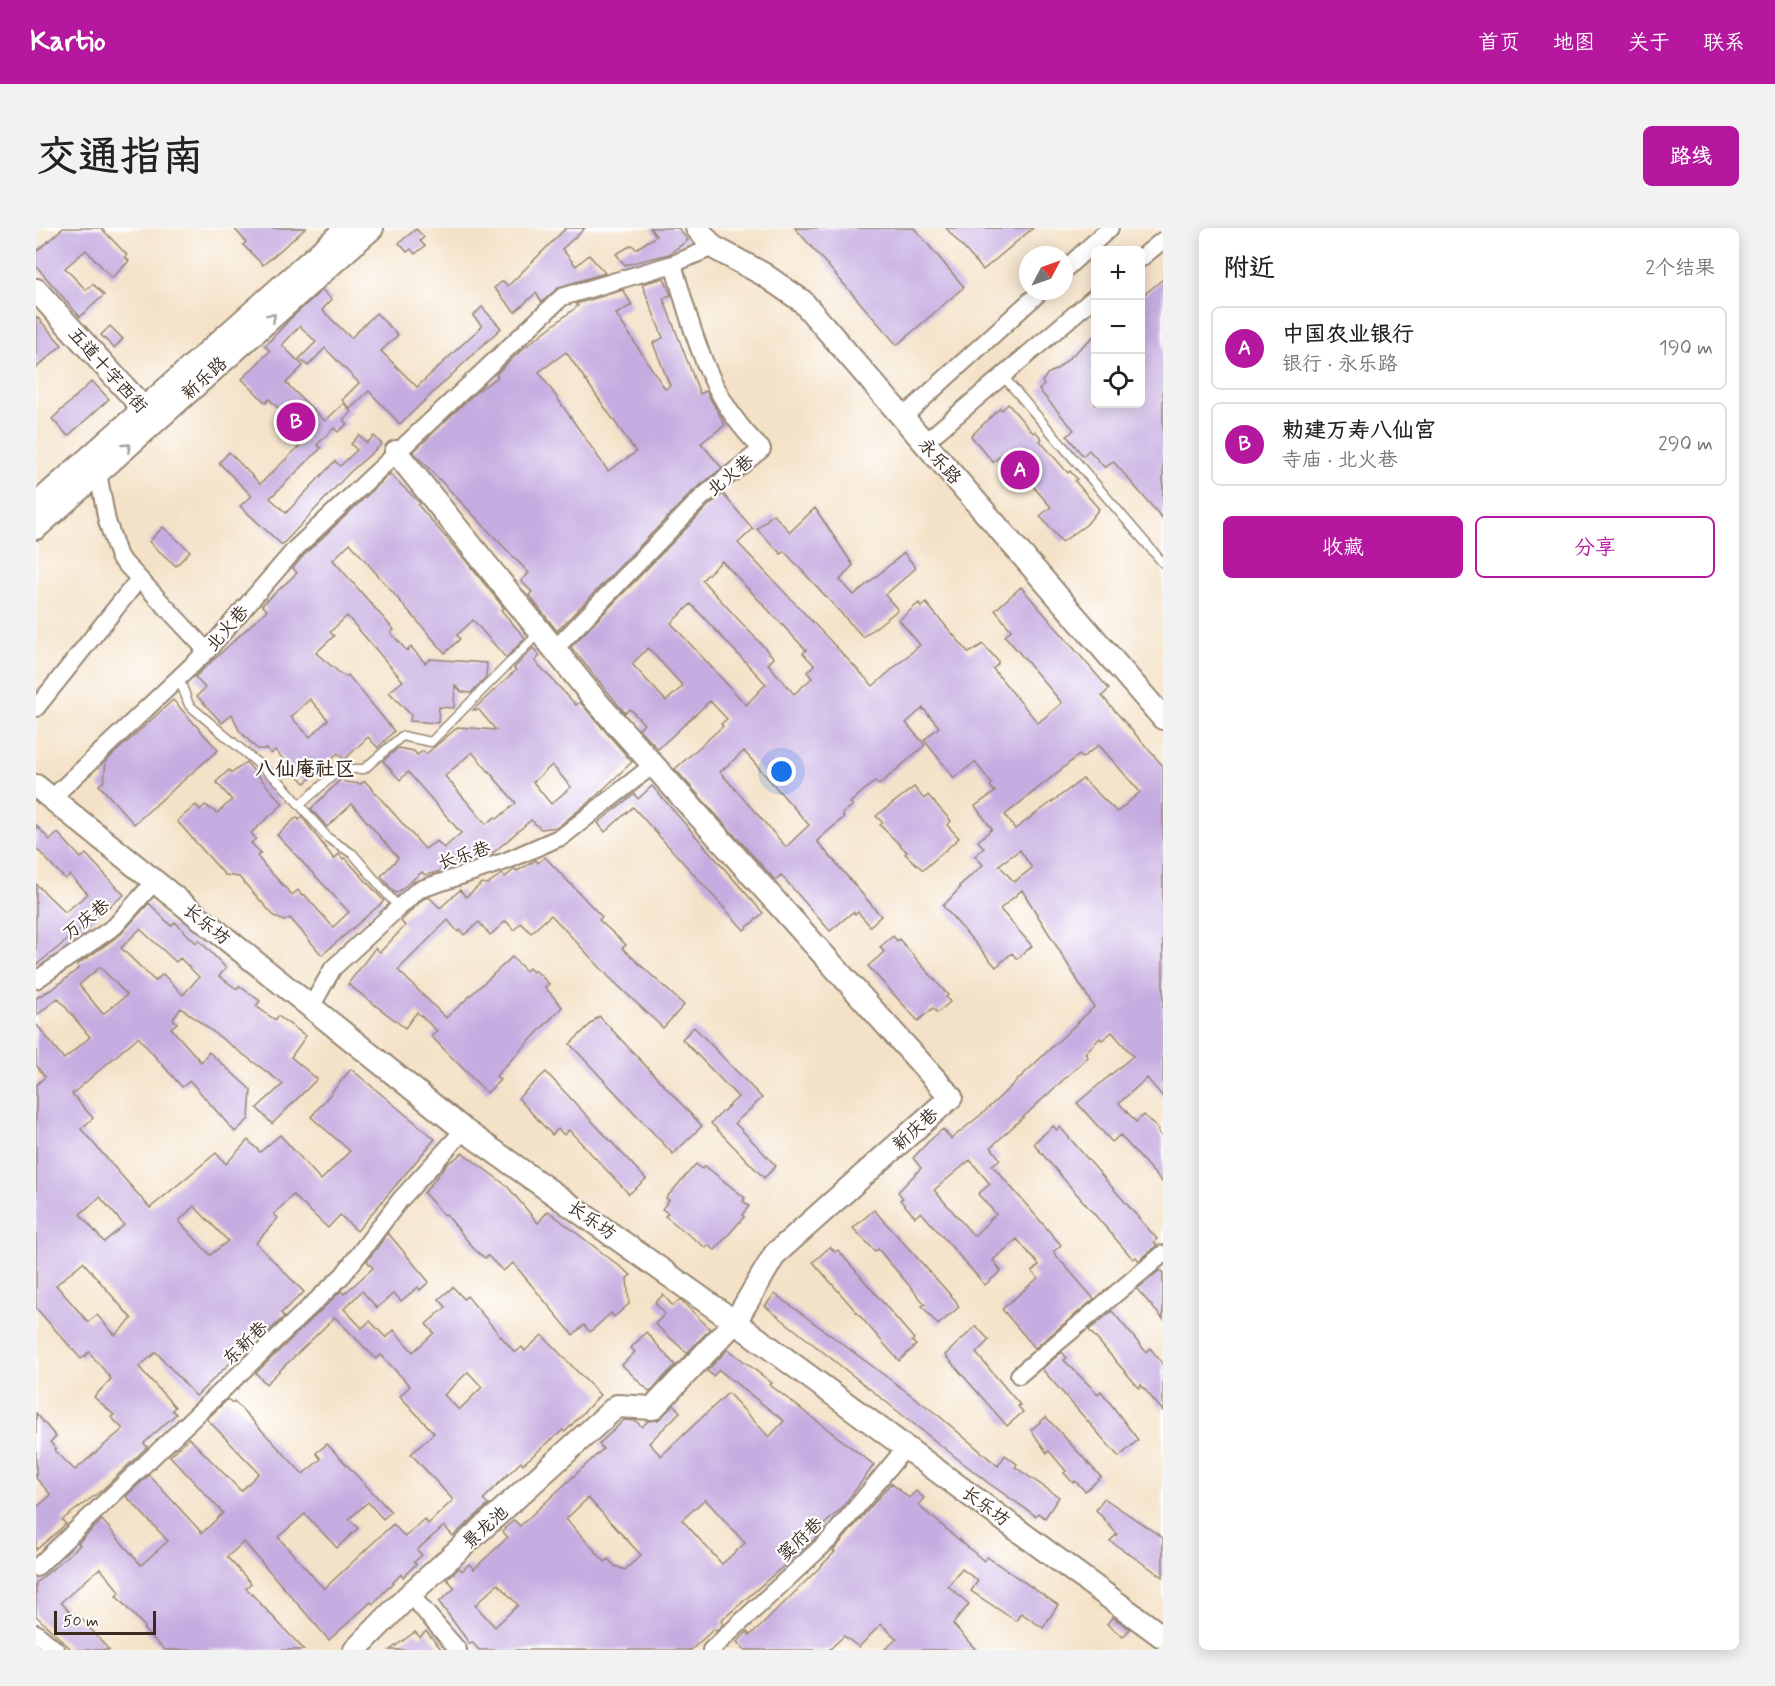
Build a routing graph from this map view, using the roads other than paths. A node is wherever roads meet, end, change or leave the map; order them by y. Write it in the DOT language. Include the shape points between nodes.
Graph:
graph roads {
  1 [pos="347,228"];
  2 [pos="372,228"];
  3 [pos="697,228"];
  4 [pos="1110,228"];
  5 [pos="1163,240"];
  6 [pos="713,247"];
  7 [pos="1145,255"];
  8 [pos="1073,262"];
  9 [pos="673,264"];
  10 [pos="36,290"];
  11 [pos="1091,299"];
  12 [pos="1031,300"];
  13 [pos="1002,375"];
  14 [pos="150,416"];
  15 [pos="902,418"];
  16 [pos="924,443"];
  17 [pos="396,452"];
  18 [pos="98,474"];
  19 [pos="36,505"];
  20 [pos="36,528"];
  21 [pos="1163,563"];
  22 [pos="139,579"];
  23 [pos="539,633"];
  24 [pos="207,651"];
  25 [pos="554,651"];
  26 [pos="179,677"];
  27 [pos="36,708"];
  28 [pos="1163,718"];
  29 [pos="653,765"];
  30 [pos="44,792"];
  31 [pos="300,805"];
  32 [pos="154,882"];
  33 [pos="399,908"];
  34 [pos="36,980"];
  35 [pos="311,1007"];
  36 [pos="464,1130"];
  37 [pos="1163,1254"];
  38 [pos="735,1322"];
  39 [pos="1019,1375"];
  40 [pos="617,1406"];
  41 [pos="906,1447"];
  42 [pos="36,1568"];
  43 [pos="410,1594"];
  44 [pos="36,1633"];
  45 [pos="1163,1637"];
  46 [pos="56,1650"];
  47 [pos="355,1650"];
  48 [pos="458,1650"];
  49 [pos="711,1650"];
  1 -- 14 [label="street, 新乐路"];
  14 -- 2 [label="street, 新乐路, one-way"];
  3 -- 6 [label="street, 永乐路"];
  4 -- 8 [label="street"];
  5 -- 7 [label="street"];
  6 -- 9 [label="street, 北火巷"];
  6 -- 15 [label="street, 永乐路" via="802,301"];
  9 -- 17 [label="street, 北火巷" via="562,297"];
  9 -- 25 [label="street, 北火巷" via="706,370 740,428 762,449 701,498"];
  10 -- 14 [label="street, 五道十字西街"];
  11 -- 13 [label="street"];
  12 -- 15 [label="street"];
  13 -- 16 [label="street"];
  13 -- 21 [label="lane"];
  18 -- 14 [label="street, 新乐路, one-way"];
  14 -- 19 [label="street, 新乐路"];
  15 -- 16 [label="street, 永乐路"];
  16 -- 28 [label="street, 永乐路"];
  17 -- 23 [label="street"];
  17 -- 24 [label="street, 北火巷" via="297,547"];
  18 -- 20 [label="street, 新乐路"];
  18 -- 22 [label="street" via="119,557"];
  22 -- 24 [label="street"];
  22 -- 27 [label="street"];
  23 -- 25 [label="street"];
  23 -- 31 [label="lane" via="431,742 402,736 364,769 340,769"];
  24 -- 26 [label="street, 北火巷"];
  25 -- 29 [label="street"];
  26 -- 30 [label="street, 北火巷"];
  26 -- 31 [label="lane" via="189,705 281,783"];
  29 -- 33 [label="street, 长乐巷" via="563,836 506,861 418,890"];
  29 -- 38 [label="street, 新庆巷" via="951,1097 775,1254"];
  30 -- 32 [label="street, 长乐坊"];
  31 -- 33 [label="lane" via="328,838 352,854"];
  32 -- 34 [label="street, 万庆巷" via="115,926"];
  32 -- 35 [label="street, 长乐坊"];
  33 -- 35 [label="street, 长乐巷" via="333,968"];
  35 -- 36 [label="street, 长乐坊"];
  36 -- 38 [label="street, 长乐坊"];
  36 -- 42 [label="street, 东新巷" via="400,1200 344,1275"];
  37 -- 39 [label="street"];
  38 -- 40 [label="street, 新庆巷" via="653,1407"];
  38 -- 41 [label="street, 长乐坊"];
  40 -- 43 [label="street, 景龙池"];
  41 -- 45 [label="street, 长乐坊"];
  41 -- 49 [label="street, 窦府巷" via="831,1538"];
  43 -- 47 [label="street, 景龙池"];
  43 -- 48 [label="street"];
  44 -- 46 [label="street"];
}
